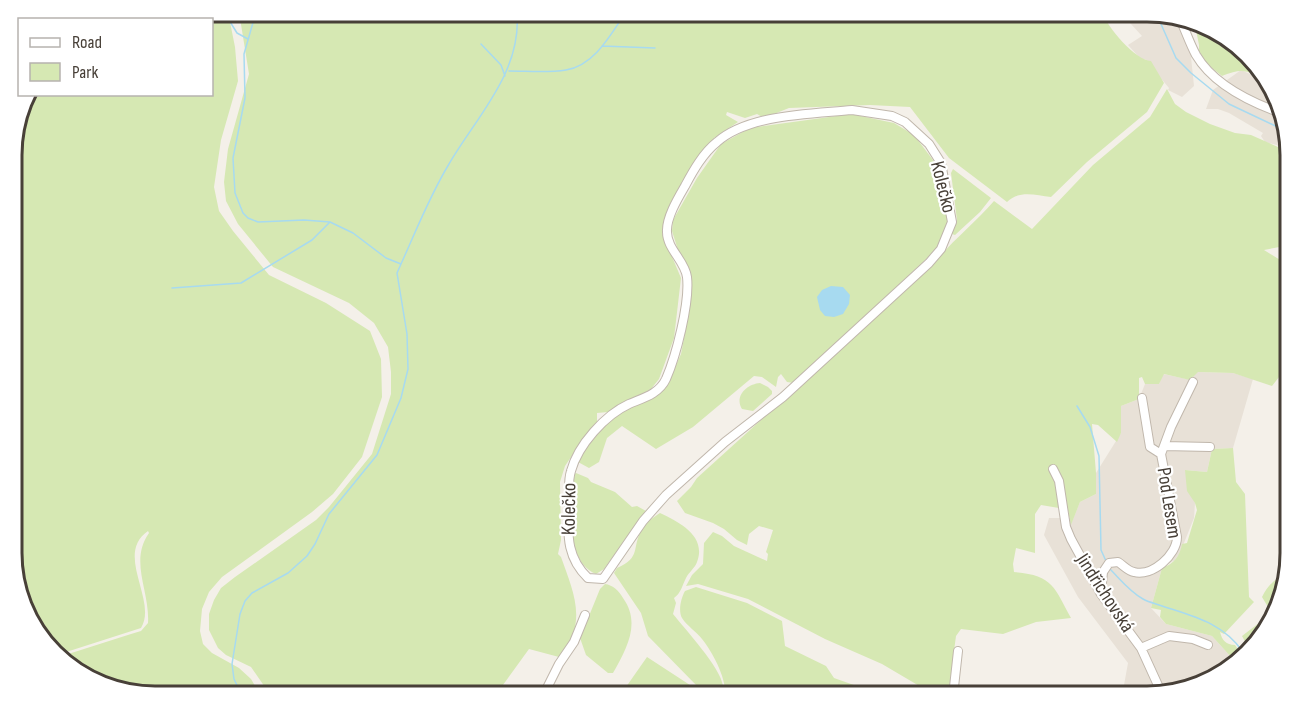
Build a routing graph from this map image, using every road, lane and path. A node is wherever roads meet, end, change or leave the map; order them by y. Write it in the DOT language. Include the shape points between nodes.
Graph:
graph roads {
  1 [pos="1184,28"];
  2 [pos="1271,109"];
  3 [pos="892,116"];
  4 [pos="1193,382"];
  5 [pos="1142,398"];
  6 [pos="1210,447"];
  7 [pos="1162,450"];
  8 [pos="1053,469"];
  9 [pos="1101,594"];
  10 [pos="585,615"];
  11 [pos="1208,645"];
  12 [pos="1141,648"];
  13 [pos="958,651"];
  14 [pos="954,685"];
  15 [pos="1158,685"];
  16 [pos="549,686"];
  1 -- 2 [label="street" via="1196,55 1212,74 1250,101"];
  3 -- 3 [label="street, Kolečko" via="852,110 764,120 717,141 694,170 667,225 670,246 687,276 676,351 665,382 657,391 600,424 570,471 567,540 573,558 588,578 603,579 657,504 707,457 783,397 941,249 952,222 941,163 921,136"];
  4 -- 7 [label="street, Pod Lesem"];
  5 -- 7 [label="street, Pod Lesem" via="1150,447"];
  6 -- 7 [label="street, Pod Lesem"];
  7 -- 9 [label="street, Pod Lesem" via="1176,548 1167,560 1139,573 1118,562 1109,563 1103,572"];
  8 -- 9 [label="street, Jindřichovská" via="1059,481 1066,527"];
  9 -- 12 [label="street, Jindřichovská"];
  10 -- 16 [label="street"];
  11 -- 12 [label="street, Jindřichovská" via="1169,636"];
  12 -- 15 [label="street, Jindřichovská"];
  13 -- 14 [label="street"];
}
